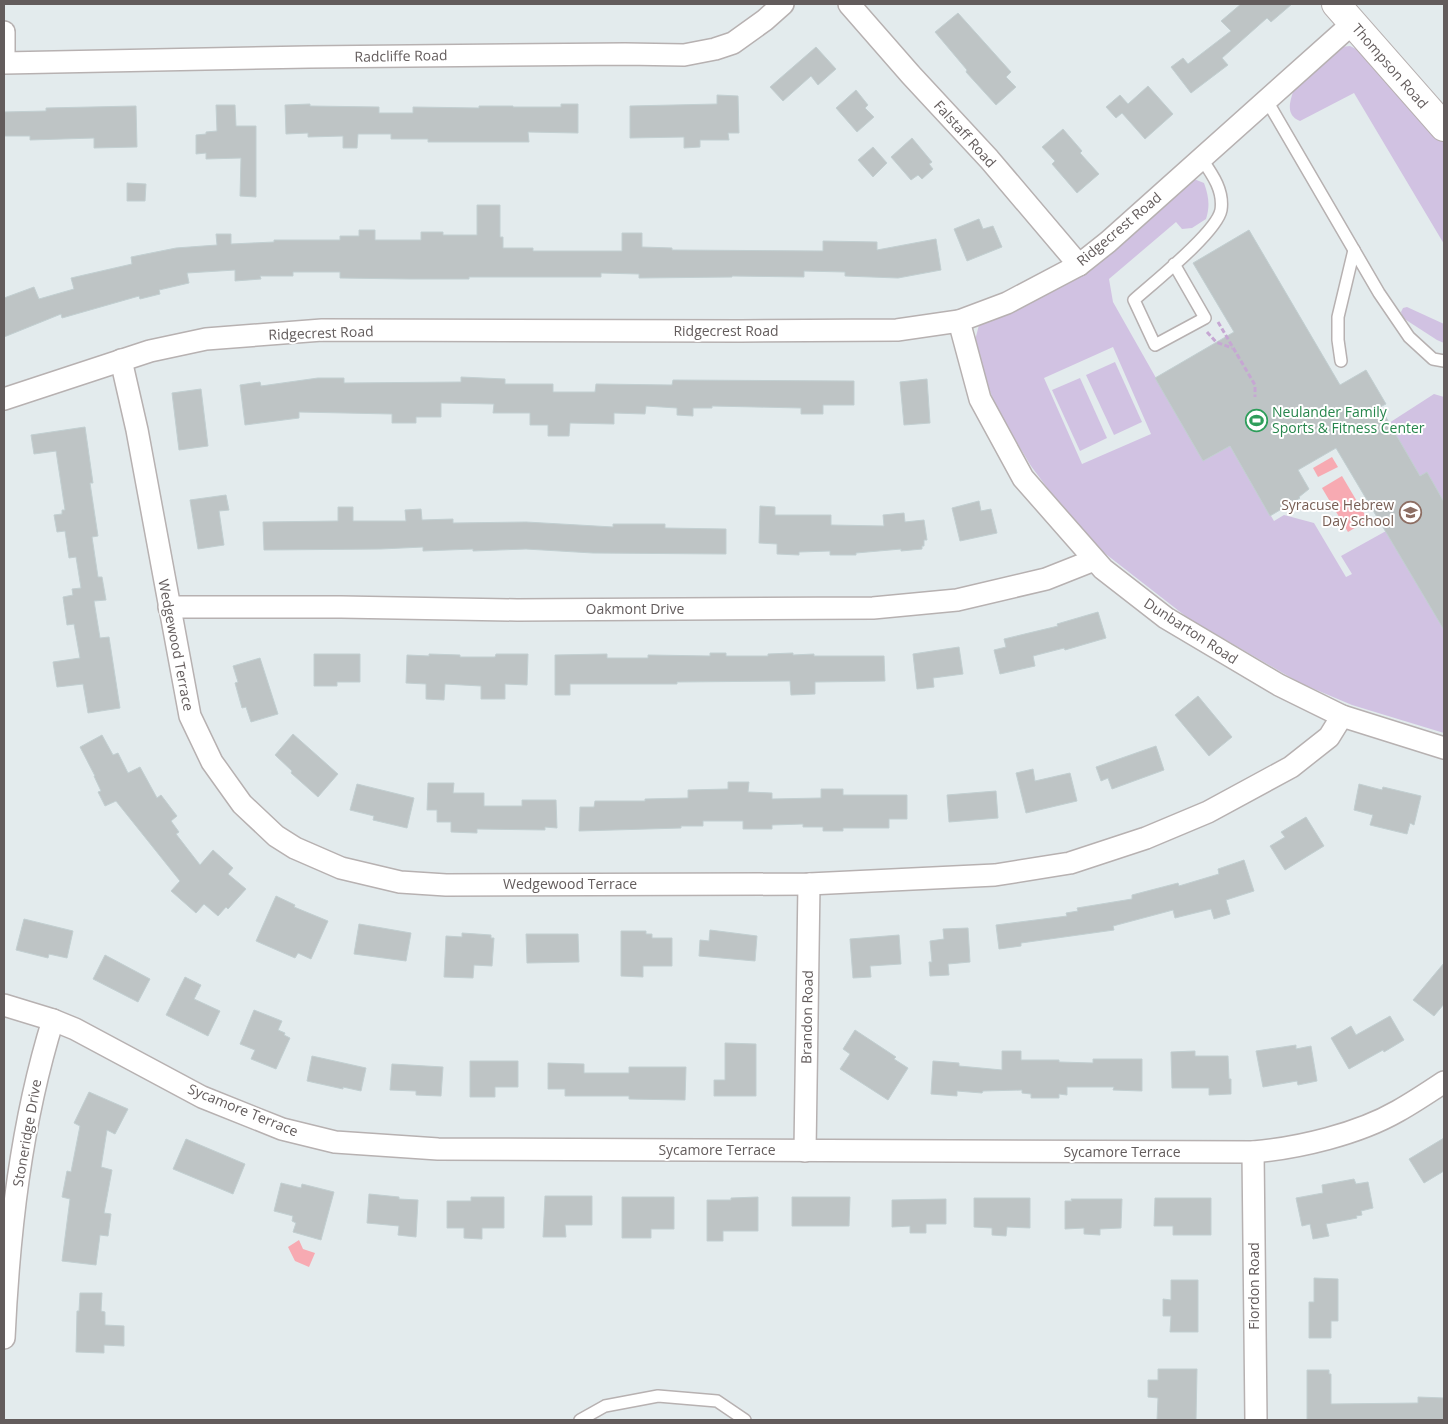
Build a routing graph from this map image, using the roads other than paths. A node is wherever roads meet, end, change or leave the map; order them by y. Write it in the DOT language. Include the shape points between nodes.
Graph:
graph roads {
  1 [pos="783,4"];
  2 [pos="849,4"];
  3 [pos="1344,13"];
  4 [pos="4,32"];
  5 [pos="4,62"];
  6 [pos="1266,99"];
  7 [pos="1444,127"];
  8 [pos="1201,158"];
  9 [pos="1354,250"];
  10 [pos="1079,264"];
  11 [pos="1174,264"];
  12 [pos="959,321"];
  13 [pos="121,360"];
  14 [pos="1341,361"];
  15 [pos="1444,361"];
  16 [pos="4,399"];
  17 [pos="1094,560"];
  18 [pos="169,607"];
  19 [pos="1342,716"];
  20 [pos="1444,748"];
  21 [pos="809,884"];
  22 [pos="4,1006"];
  23 [pos="53,1020"];
  24 [pos="1444,1082"];
  25 [pos="805,1151"];
  26 [pos="1253,1152"];
  27 [pos="4,1338"];
  28 [pos="580,1420"];
  29 [pos="745,1420"];
  30 [pos="1256,1420"];
  1 -- 5 [label="street, Radcliffe Road" via="733,43 715,50 684,55 338,56"];
  2 -- 10 [label="street, Falstaff Road"];
  3 -- 6 [label="street, Ridgecrest Road"];
  3 -- 7 [label="street, Thompson Road"];
  4 -- 5 [label="street"];
  6 -- 8 [label="street, Ridgecrest Road"];
  6 -- 9 [label="lane"];
  8 -- 10 [label="street, Ridgecrest Road"];
  8 -- 11 [label="lane" via="1219,186 1221,211 1205,237"];
  9 -- 14 [label="lane" via="1338,317"];
  9 -- 15 [label="lane" via="1409,337 1433,359"];
  10 -- 12 [label="street, Ridgecrest Road" via="1007,303"];
  11 -- 11 [label="lane" via="1134,300 1155,345 1205,318"];
  12 -- 13 [label="street, Ridgecrest Road" via="897,330 322,330 206,339"];
  12 -- 17 [label="street, Dunbarton Road" via="980,399 1023,478"];
  13 -- 16 [label="street, Ridgecrest Road"];
  13 -- 18 [label="street, Wedgewood Terrace"];
  17 -- 18 [label="street, Oakmont Drive" via="1046,579 956,600 873,608 518,610"];
  17 -- 19 [label="street, Dunbarton Road" via="1166,618 1279,686"];
  18 -- 21 [label="street, Wedgewood Terrace" via="190,716 212,762 242,804 276,836 341,868 400,882 446,884"];
  19 -- 20 [label="street, Dunbarton Road"];
  19 -- 21 [label="street, Wedgewood Terrace" via="1329,737 1291,767 1217,808 1146,838 1070,863 994,875"];
  21 -- 25 [label="street, Brandon Road"];
  22 -- 23 [label="street, Sycamore Terrace"];
  23 -- 25 [label="street, Sycamore Terrace" via="202,1096 282,1129 335,1142 438,1149"];
  23 -- 27 [label="street, Stoneridge Drive" via="24,1137 8,1260"];
  24 -- 26 [label="street, Sycamore Terrace" via="1397,1112 1343,1135"];
  25 -- 26 [label="street, Sycamore Terrace"];
  26 -- 30 [label="street, Fiordon Road"];
  28 -- 29 [label="lane" via="605,1406 658,1396 717,1401"];
}
